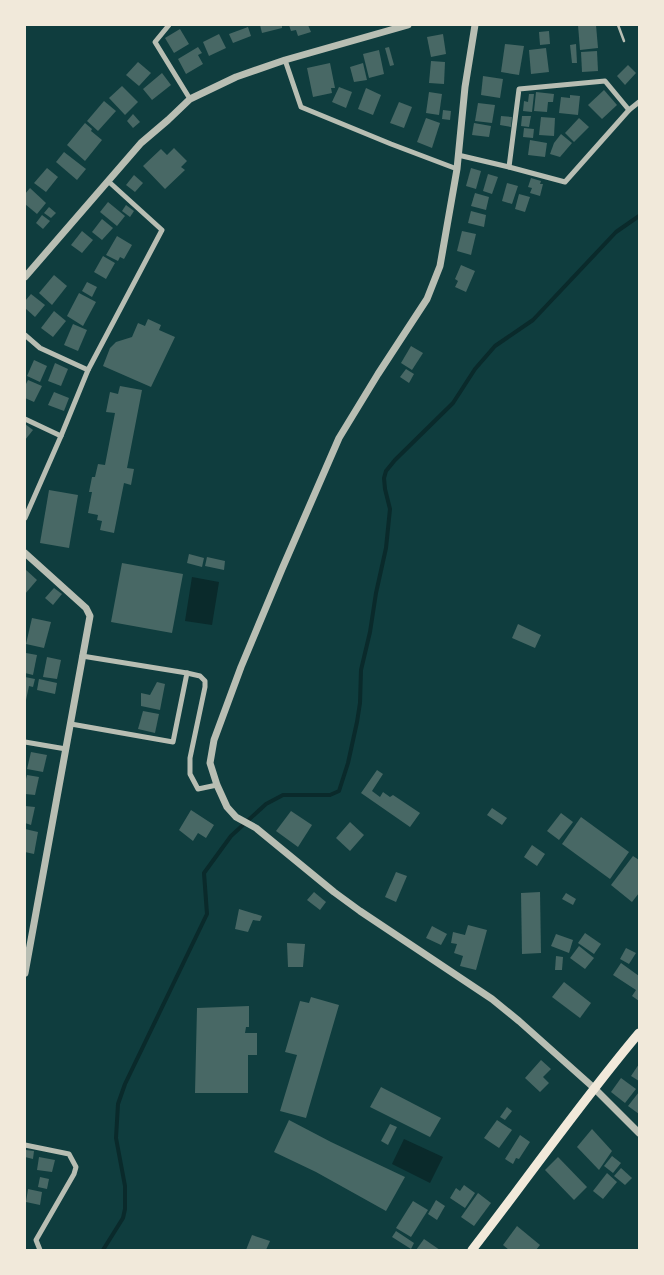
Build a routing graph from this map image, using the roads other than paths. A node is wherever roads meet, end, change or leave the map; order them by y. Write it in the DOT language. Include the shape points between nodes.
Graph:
graph roads {
  1 [pos="169,25"];
  2 [pos="408,25"];
  3 [pos="475,25"];
  4 [pos="618,25"];
  5 [pos="378,29"];
  6 [pos="624,41"];
  7 [pos="285,60"];
  8 [pos="190,98"];
  9 [pos="639,102"];
  10 [pos="629,110"];
  11 [pos="458,155"];
  12 [pos="509,167"];
  13 [pos="457,169"];
  14 [pos="108,181"];
  15 [pos="25,277"];
  16 [pos="25,335"];
  17 [pos="88,370"];
  18 [pos="25,420"];
  19 [pos="62,436"];
  20 [pos="25,518"];
  21 [pos="25,553"];
  22 [pos="82,656"];
  23 [pos="187,673"];
  24 [pos="71,724"];
  25 [pos="25,742"];
  26 [pos="66,749"];
  27 [pos="217,785"];
  28 [pos="28,944"];
  29 [pos="25,973"];
  30 [pos="639,1033"];
  31 [pos="594,1088"];
  32 [pos="639,1133"];
  33 [pos="25,1145"];
  34 [pos="40,1250"];
  35 [pos="472,1250"];
  1 -- 8 [label="street" via="155,42"];
  2 -- 5 [label="street"];
  3 -- 11 [label="street"];
  4 -- 6 [label="lane"];
  5 -- 7 [label="street"];
  7 -- 8 [label="street"];
  7 -- 13 [label="street" via="301,107"];
  8 -- 14 [label="street" via="141,143"];
  9 -- 10 [label="street"];
  10 -- 12 [label="street" via="566,182"];
  10 -- 12 [label="street" via="605,81 519,89"];
  11 -- 12 [label="street"];
  11 -- 13 [label="street"];
  13 -- 27 [label="street" via="440,266 427,299 339,438 242,667 214,740 210,763"];
  14 -- 15 [label="street"];
  14 -- 17 [label="street" via="162,230"];
  16 -- 17 [label="street" via="40,348"];
  17 -- 19 [label="street"];
  18 -- 19 [label="street"];
  19 -- 20 [label="street"];
  21 -- 22 [label="street" via="86,608 90,616"];
  22 -- 23 [label="street"];
  22 -- 24 [label="street"];
  23 -- 24 [label="street" via="173,742"];
  23 -- 27 [label="street" via="200,676 205,681 190,758 190,774 198,789"];
  24 -- 26 [label="street"];
  25 -- 26 [label="street"];
  26 -- 28 [label="street"];
  27 -- 31 [label="street" via="227,807 236,817 256,828 360,912 492,999"];
  28 -- 29 [label="street"];
  30 -- 31 [label="main road"];
  31 -- 32 [label="street"];
  31 -- 35 [label="main road"];
  33 -- 34 [label="street" via="69,1154 76,1167 36,1240"];
}
